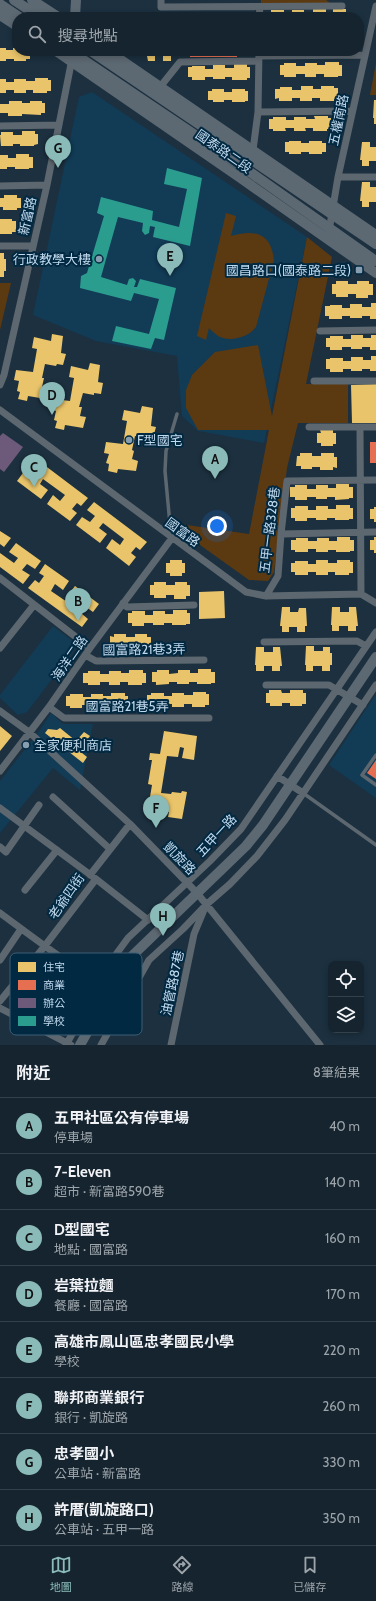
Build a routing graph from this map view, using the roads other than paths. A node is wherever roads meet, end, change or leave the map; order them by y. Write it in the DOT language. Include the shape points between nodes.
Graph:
graph roads {
  1 [pos="14,0"];
  2 [pos="32,0"];
  3 [pos="76,0"];
  4 [pos="299,3"];
  5 [pos="0,4"];
  6 [pos="161,4"];
  7 [pos="342,6"];
  8 [pos="376,6"];
  9 [pos="260,7"];
  10 [pos="12,12"];
  11 [pos="32,12"];
  12 [pos="50,12"];
  13 [pos="76,12"];
  14 [pos="260,12"];
  15 [pos="0,15"];
  16 [pos="12,23"];
  17 [pos="364,55"];
  18 [pos="72,56"];
  19 [pos="75,56"];
  20 [pos="98,56"];
  21 [pos="115,56"];
  22 [pos="259,56"];
  23 [pos="364,56"];
  24 [pos="160,87"];
  25 [pos="352,111"];
  26 [pos="258,112"];
  27 [pos="59,125"];
  28 [pos="0,126"];
  29 [pos="253,150"];
  30 [pos="250,160"];
  31 [pos="245,175"];
  32 [pos="338,177"];
  33 [pos="376,177"];
  34 [pos="46,185"];
  35 [pos="0,186"];
  36 [pos="332,210"];
  37 [pos="329,227"];
  38 [pos="376,235"];
  39 [pos="328,239"];
  40 [pos="376,244"];
  41 [pos="0,246"];
  42 [pos="33,246"];
  43 [pos="376,261"];
  44 [pos="376,273"];
  45 [pos="376,330"];
  46 [pos="320,331"];
  47 [pos="314,381"];
  48 [pos="376,381"];
  49 [pos="0,385"];
  50 [pos="0,410"];
  51 [pos="176,414"];
  52 [pos="309,427"];
  53 [pos="360,427"];
  54 [pos="376,427"];
  55 [pos="360,480"];
  56 [pos="376,480"];
  57 [pos="360,532"];
  58 [pos="376,532"];
  59 [pos="281,534"];
  60 [pos="172,538"];
  61 [pos="2,583"];
  62 [pos="361,594"];
  63 [pos="266,596"];
  64 [pos="123,603"];
  65 [pos="376,603"];
  66 [pos="34,605"];
  67 [pos="194,606"];
  68 [pos="376,632"];
  69 [pos="264,642"];
  70 [pos="1,644"];
  71 [pos="366,646"];
  72 [pos="90,648"];
  73 [pos="85,655"];
  74 [pos="376,657"];
  75 [pos="204,660"];
  76 [pos="376,685"];
  77 [pos="266,686"];
  78 [pos="337,690"];
  79 [pos="349,697"];
  80 [pos="363,704"];
  81 [pos="49,707"];
  82 [pos="0,711"];
  83 [pos="209,718"];
  84 [pos="29,732"];
  85 [pos="376,755"];
  86 [pos="0,771"];
  87 [pos="277,776"];
  88 [pos="289,785"];
  89 [pos="376,785"];
  90 [pos="303,793"];
  91 [pos="53,797"];
  92 [pos="39,805"];
  93 [pos="0,808"];
  94 [pos="130,824"];
  95 [pos="24,826"];
  96 [pos="376,845"];
  97 [pos="0,847"];
  98 [pos="110,849"];
  99 [pos="57,850"];
  100 [pos="93,877"];
  101 [pos="187,883"];
  102 [pos="25,890"];
  103 [pos="197,893"];
  104 [pos="207,904"];
  105 [pos="0,913"];
  106 [pos="148,920"];
  107 [pos="21,929"];
  108 [pos="44,947"];
  109 [pos="39,953"];
  110 [pos="53,953"];
  111 [pos="117,953"];
  112 [pos="136,953"];
  113 [pos="0,960"];
  114 [pos="142,973"];
  115 [pos="10,989"];
  116 [pos="0,1001"];
  117 [pos="0,1008"];
  118 [pos="10,1013"];
  119 [pos="51,1035"];
  120 [pos="73,1035"];
  121 [pos="86,1035"];
  122 [pos="107,1035"];
  123 [pos="68,1044"];
  124 [pos="80,1045"];
  125 [pos="101,1045"];
  126 [pos="171,1045"];
  127 [pos="320,1045"];
  1 -- 11 [label="street"];
  2 -- 12 [label="street"];
  3 -- 13 [label="street"];
  4 -- 7 [label="street"];
  4 -- 9 [label="street"];
  5 -- 10 [label="street"];
  6 -- 9 [label="street"];
  8 -- 17 [label="street, 五權南路"];
  9 -- 14 [label="street"];
  15 -- 16 [label="street"];
  18 -- 27 [label="street, 新富路"];
  19 -- 31 [label="street, 國泰路二段"];
  20 -- 30 [label="street, 國泰路二段"];
  21 -- 24 [label="street, 國泰路二段"];
  22 -- 24 [label="street" via="180,62"];
  22 -- 26 [label="street"];
  23 -- 25 [label="street, 五權南路"];
  24 -- 29 [label="street, 國泰路二段"];
  25 -- 26 [label="street"];
  25 -- 32 [label="street, 五權南路"];
  26 -- 29 [label="street"];
  27 -- 28 [label="street"];
  27 -- 34 [label="street, 新富路"];
  29 -- 30 [label="street"];
  29 -- 36 [label="street, 國泰路二段"];
  30 -- 31 [label="street"];
  30 -- 36 [label="street, 國泰路二段"];
  31 -- 37 [label="street, 國泰路二段"];
  31 -- 39 [label="street, 國泰路二段"];
  32 -- 33 [label="street"];
  32 -- 36 [label="street, 五權南路"];
  34 -- 35 [label="street"];
  34 -- 42 [label="street, 新富路"];
  36 -- 37 [label="street, 五權南路"];
  36 -- 38 [label="street, 國泰路二段"];
  36 -- 40 [label="street, 國泰路二段"];
  37 -- 39 [label="street, 五權南路"];
  37 -- 43 [label="street, 國泰路二段"];
  39 -- 44 [label="street, 國泰路二段"];
  41 -- 42 [label="street"];
  42 -- 49 [label="street, 新富路"];
  45 -- 46 [label="street"];
  47 -- 48 [label="street"];
  50 -- 60 [label="street, 國富路"];
  51 -- 60 [label="lane" via="166,451 164,471"];
  52 -- 53 [label="street"];
  53 -- 54 [label="street"];
  53 -- 55 [label="street"];
  55 -- 56 [label="street, 五甲一路328巷"];
  55 -- 57 [label="street"];
  55 -- 59 [label="street, 五甲一路328巷" via="287,481"];
  57 -- 58 [label="street"];
  57 -- 59 [label="street"];
  57 -- 62 [label="street"];
  59 -- 63 [label="street, 五甲一路328巷" via="278,576"];
  60 -- 63 [label="street, 國富路" via="246,592"];
  60 -- 64 [label="street, 海洋二路"];
  61 -- 66 [label="street"];
  62 -- 63 [label="street, 國富路"];
  62 -- 65 [label="street"];
  64 -- 67 [label="street" via="127,607"];
  64 -- 72 [label="street, 海洋二路"];
  66 -- 70 [label="street"];
  66 -- 72 [label="street"];
  68 -- 71 [label="street, 五甲一路"];
  69 -- 71 [label="street" via="357,642"];
  71 -- 78 [label="street, 五甲一路"];
  72 -- 73 [label="street, 海洋二路"];
  73 -- 75 [label="street, 國富路21巷3弄" via="96,662"];
  73 -- 81 [label="street, 海洋二路"];
  74 -- 79 [label="street, 五甲一路"];
  76 -- 80 [label="street"];
  77 -- 78 [label="street" via="329,686"];
  78 -- 79 [label="street"];
  78 -- 87 [label="street, 五甲一路"];
  79 -- 80 [label="street"];
  79 -- 88 [label="street, 五甲一路"];
  80 -- 90 [label="street"];
  81 -- 83 [label="street, 國富路21巷5弄" via="64,718"];
  81 -- 84 [label="street, 海洋二路"];
  82 -- 84 [label="street, 凱旋路"];
  84 -- 86 [label="street, 海洋二路"];
  84 -- 94 [label="street, 凱旋路"];
  85 -- 89 [label="lane" via="362,775"];
  87 -- 88 [label="street"];
  87 -- 101 [label="street, 五甲一路" via="241,829"];
  88 -- 90 [label="street"];
  88 -- 103 [label="street, 五甲一路" via="246,846"];
  90 -- 96 [label="lane"];
  90 -- 104 [label="street" via="257,856"];
  91 -- 98 [label="street"];
  92 -- 95 [label="street"];
  93 -- 95 [label="street, 老爺四街"];
  94 -- 98 [label="street"];
  94 -- 101 [label="street, 凱旋路"];
  95 -- 97 [label="street" via="6,852"];
  95 -- 99 [label="street, 老爺四街"];
  98 -- 100 [label="street"];
  99 -- 100 [label="street, 老爺四街"];
  99 -- 102 [label="street"];
  100 -- 106 [label="street"];
  100 -- 108 [label="street, 老爺四街"];
  101 -- 103 [label="street, 凱旋路"];
  101 -- 106 [label="street, 五甲一路"];
  103 -- 104 [label="street, 凱旋路"];
  103 -- 112 [label="street, 五甲一路"];
  104 -- 114 [label="street" via="149,960"];
  104 -- 126 [label="street, 油管路87巷" via="194,934"];
  104 -- 127 [label="street, 凱旋路"];
  105 -- 107 [label="street"];
  106 -- 111 [label="street, 五甲一路" via="128,938"];
  107 -- 108 [label="street"];
  107 -- 113 [label="street"];
  108 -- 109 [label="street, 老爺四街"];
  108 -- 110 [label="street"];
  115 -- 116 [label="street, 老爺四街"];
  117 -- 118 [label="street"];
  119 -- 123 [label="street"];
  120 -- 123 [label="street, 五甲一路"];
  121 -- 124 [label="street, 五甲一路"];
  122 -- 125 [label="street"];
}
